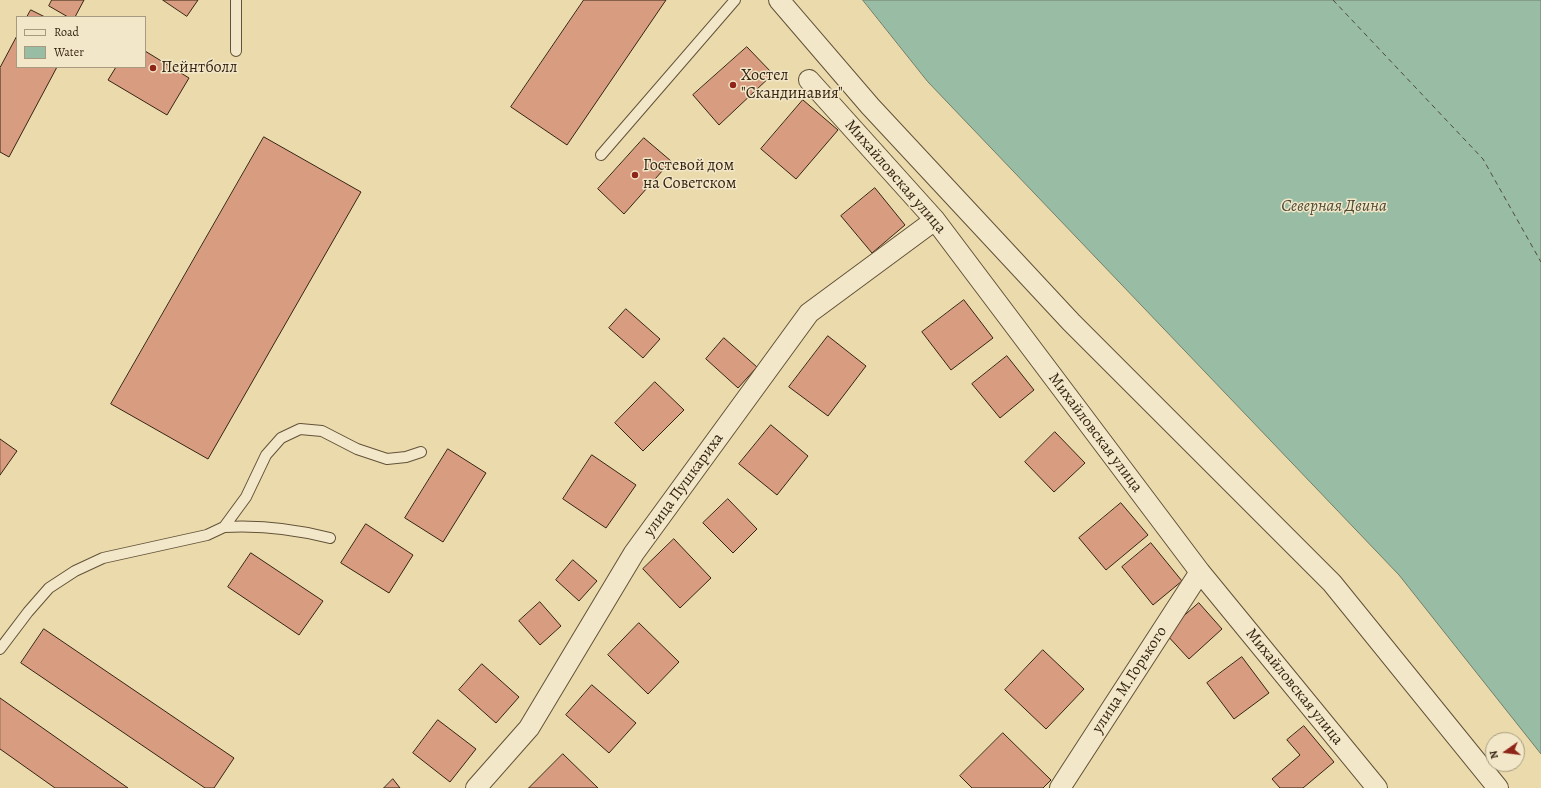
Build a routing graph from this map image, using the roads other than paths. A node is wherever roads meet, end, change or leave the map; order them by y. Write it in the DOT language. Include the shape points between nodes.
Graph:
graph roads {
  1 [pos="236,0"];
  2 [pos="735,0"];
  3 [pos="779,0"];
  4 [pos="236,51"];
  5 [pos="809,80"];
  6 [pos="601,155"];
  7 [pos="935,220"];
  8 [pos="421,452"];
  9 [pos="224,527"];
  10 [pos="330,538"];
  11 [pos="1200,572"];
  12 [pos="0,649"];
  13 [pos="476,788"];
  14 [pos="1060,788"];
  15 [pos="1377,788"];
  16 [pos="1498,788"];
  1 -- 4 [label="lane"];
  2 -- 6 [label="lane"];
  3 -- 16 [label="street" via="870,106 1071,322 1332,583"];
  5 -- 7 [label="street, Михайловская улица"];
  7 -- 11 [label="street, Михайловская улица"];
  7 -- 13 [label="street, улица Пушкариха" via="809,313 634,553 529,728"];
  8 -- 9 [label="lane" via="387,459 357,449 322,431 300,429 281,438 266,455 246,497"];
  9 -- 10 [label="lane" via="250,526 306,532"];
  9 -- 12 [label="lane" via="207,535 103,558 75,571 49,588"];
  11 -- 14 [label="street, улица М.Горького"];
  11 -- 15 [label="street, Михайловская улица"];
}
